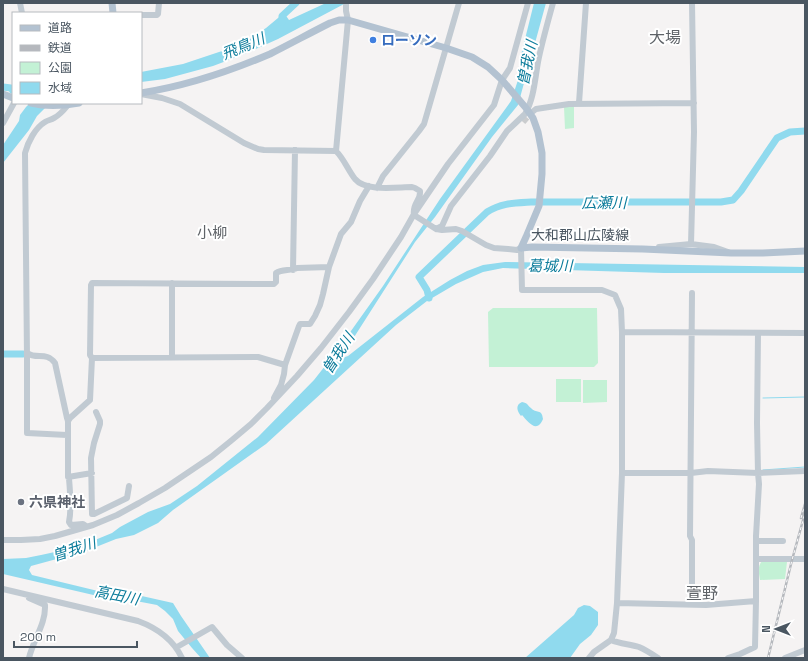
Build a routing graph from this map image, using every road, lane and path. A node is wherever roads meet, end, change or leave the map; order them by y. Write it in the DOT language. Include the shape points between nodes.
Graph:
graph roads {
  1 [pos="159,3"];
  2 [pos="459,3"];
  3 [pos="528,3"];
  4 [pos="553,3"];
  5 [pos="586,3"];
  6 [pos="692,3"];
  7 [pos="346,4"];
  8 [pos="142,15"];
  9 [pos="348,20"];
  10 [pos="446,48"];
  11 [pos="504,82"];
  12 [pos="162,90"];
  13 [pos="142,94"];
  14 [pos="142,94"];
  15 [pos="162,98"];
  16 [pos="694,103"];
  17 [pos="13,104"];
  18 [pos="36,104"];
  19 [pos="72,104"];
  20 [pos="578,104"];
  21 [pos="65,105"];
  22 [pos="528,111"];
  23 [pos="523,122"];
  24 [pos="3,123"];
  25 [pos="506,133"];
  26 [pos="295,150"];
  27 [pos="336,151"];
  28 [pos="369,186"];
  29 [pos="377,188"];
  30 [pos="414,214"];
  31 [pos="436,229"];
  32 [pos="691,244"];
  33 [pos="643,249"];
  34 [pos="805,250"];
  35 [pos="521,251"];
  36 [pos="731,253"];
  37 [pos="329,267"];
  38 [pos="292,270"];
  39 [pos="172,283"];
  40 [pos="692,293"];
  41 [pos="622,332"];
  42 [pos="692,332"];
  43 [pos="758,333"];
  44 [pos="805,333"];
  45 [pos="27,353"];
  46 [pos="172,357"];
  47 [pos="92,358"];
  48 [pos="285,365"];
  49 [pos="273,402"];
  50 [pos="96,412"];
  51 [pos="68,421"];
  52 [pos="67,435"];
  53 [pos="805,471"];
  54 [pos="92,473"];
  55 [pos="622,473"];
  56 [pos="691,473"];
  57 [pos="758,473"];
  58 [pos="68,477"];
  59 [pos="129,486"];
  60 [pos="88,526"];
  61 [pos="3,540"];
  62 [pos="783,540"];
  63 [pos="756,541"];
  64 [pos="756,559"];
  65 [pos="805,559"];
  66 [pos="3,589"];
  67 [pos="16,592"];
  68 [pos="756,601"];
  69 [pos="617,603"];
  70 [pos="692,604"];
  71 [pos="611,640"];
  72 [pos="177,647"];
  73 [pos="805,650"];
  74 [pos="181,657"];
  75 [pos="29,658"];
  76 [pos="242,658"];
  77 [pos="589,658"];
  78 [pos="658,658"];
  79 [pos="728,658"];
  80 [pos="785,658"];
  1 -- 8 [label="street" via="157,15"];
  2 -- 10 [label="street"];
  3 -- 11 [label="street"];
  4 -- 22 [label="street"];
  5 -- 20 [label="street"];
  6 -- 16 [label="street"];
  7 -- 9 [label="street"];
  9 -- 10 [label="main road, 大和郡山広陵線"];
  9 -- 12 [label="main road, 大和郡山広陵線" via="330,23 248,63"];
  9 -- 27 [label="street"];
  10 -- 11 [label="main road, 大和郡山広陵線" via="472,57"];
  10 -- 29 [label="street" via="424,124 383,176"];
  11 -- 22 [label="main road, 大和郡山広陵線"];
  11 -- 30 [label="street" via="494,105 448,164"];
  12 -- 13 [label="main road, 大和郡山広陵線"];
  12 -- 15 [label="street"];
  14 -- 15 [label="street"];
  15 -- 26 [label="street" via="180,104 258,149"];
  16 -- 20 [label="street"];
  16 -- 32 [label="street"];
  17 -- 24 [label="street"];
  18 -- 21 [label="main road"];
  19 -- 21 [label="main road"];
  20 -- 22 [label="street"];
  21 -- 45 [label="street" via="62,112 34,132 25,153"];
  22 -- 25 [label="street"];
  22 -- 35 [label="main road, 大和郡山広陵線" via="538,132 542,152 542,174 539,206"];
  23 -- 25 [label="street" via="512,132"];
  25 -- 31 [label="street" via="451,206 442,226"];
  26 -- 27 [label="street"];
  26 -- 38 [label="street"];
  27 -- 28 [label="street" via="356,180"];
  28 -- 29 [label="street"];
  28 -- 37 [label="street" via="351,222 341,234"];
  29 -- 30 [label="street" via="415,188 420,191"];
  30 -- 31 [label="street"];
  30 -- 49 [label="street" via="349,312"];
  31 -- 35 [label="street" via="456,229 494,248"];
  32 -- 33 [label="street"];
  32 -- 36 [label="street" via="714,246"];
  33 -- 35 [label="main road, 大和郡山広陵線" via="532,247"];
  33 -- 36 [label="main road, 大和郡山広陵線"];
  34 -- 36 [label="main road, 大和郡山広陵線"];
  35 -- 41 [label="street" via="522,290 602,290 615,295 621,309"];
  37 -- 38 [label="street"];
  37 -- 48 [label="street" via="324,294 315,316 310,324 300,324"];
  38 -- 39 [label="street" via="278,271 274,284"];
  39 -- 46 [label="street"];
  39 -- 47 [label="street" via="92,283"];
  40 -- 42 [label="street"];
  41 -- 42 [label="street"];
  41 -- 55 [label="street"];
  42 -- 43 [label="street"];
  42 -- 56 [label="street"];
  43 -- 44 [label="street"];
  43 -- 57 [label="street"];
  45 -- 51 [label="street" via="30,356 47,357 55,363"];
  45 -- 52 [label="street" via="27,433"];
  46 -- 47 [label="street"];
  46 -- 48 [label="street" via="258,357"];
  47 -- 51 [label="street" via="90,400"];
  48 -- 49 [label="street" via="281,385"];
  49 -- 60 [label="street" via="211,457 165,488 117,514"];
  50 -- 54 [label="street" via="100,424 92,451"];
  51 -- 52 [label="street"];
  52 -- 58 [label="street"];
  53 -- 57 [label="street"];
  54 -- 58 [label="street"];
  54 -- 59 [label="street" via="92,514 128,498"];
  55 -- 56 [label="street"];
  55 -- 69 [label="street"];
  56 -- 57 [label="street"];
  56 -- 70 [label="street"];
  57 -- 63 [label="street"];
  58 -- 60 [label="street" via="71,500 69,522 71,525"];
  60 -- 61 [label="street" via="40,539"];
  62 -- 63 [label="street"];
  63 -- 64 [label="street"];
  64 -- 65 [label="street"];
  64 -- 68 [label="street"];
  66 -- 67 [label="street"];
  67 -- 72 [label="street" via="138,621 163,633"];
  67 -- 75 [label="street" via="45,605 45,613"];
  68 -- 70 [label="street"];
  68 -- 79 [label="street" via="755,648"];
  69 -- 70 [label="street"];
  69 -- 71 [label="street"];
  71 -- 77 [label="street"];
  71 -- 78 [label="street" via="637,646"];
  72 -- 74 [label="street"];
  72 -- 76 [label="street" via="212,626 227,645"];
  73 -- 80 [label="street"];
}
